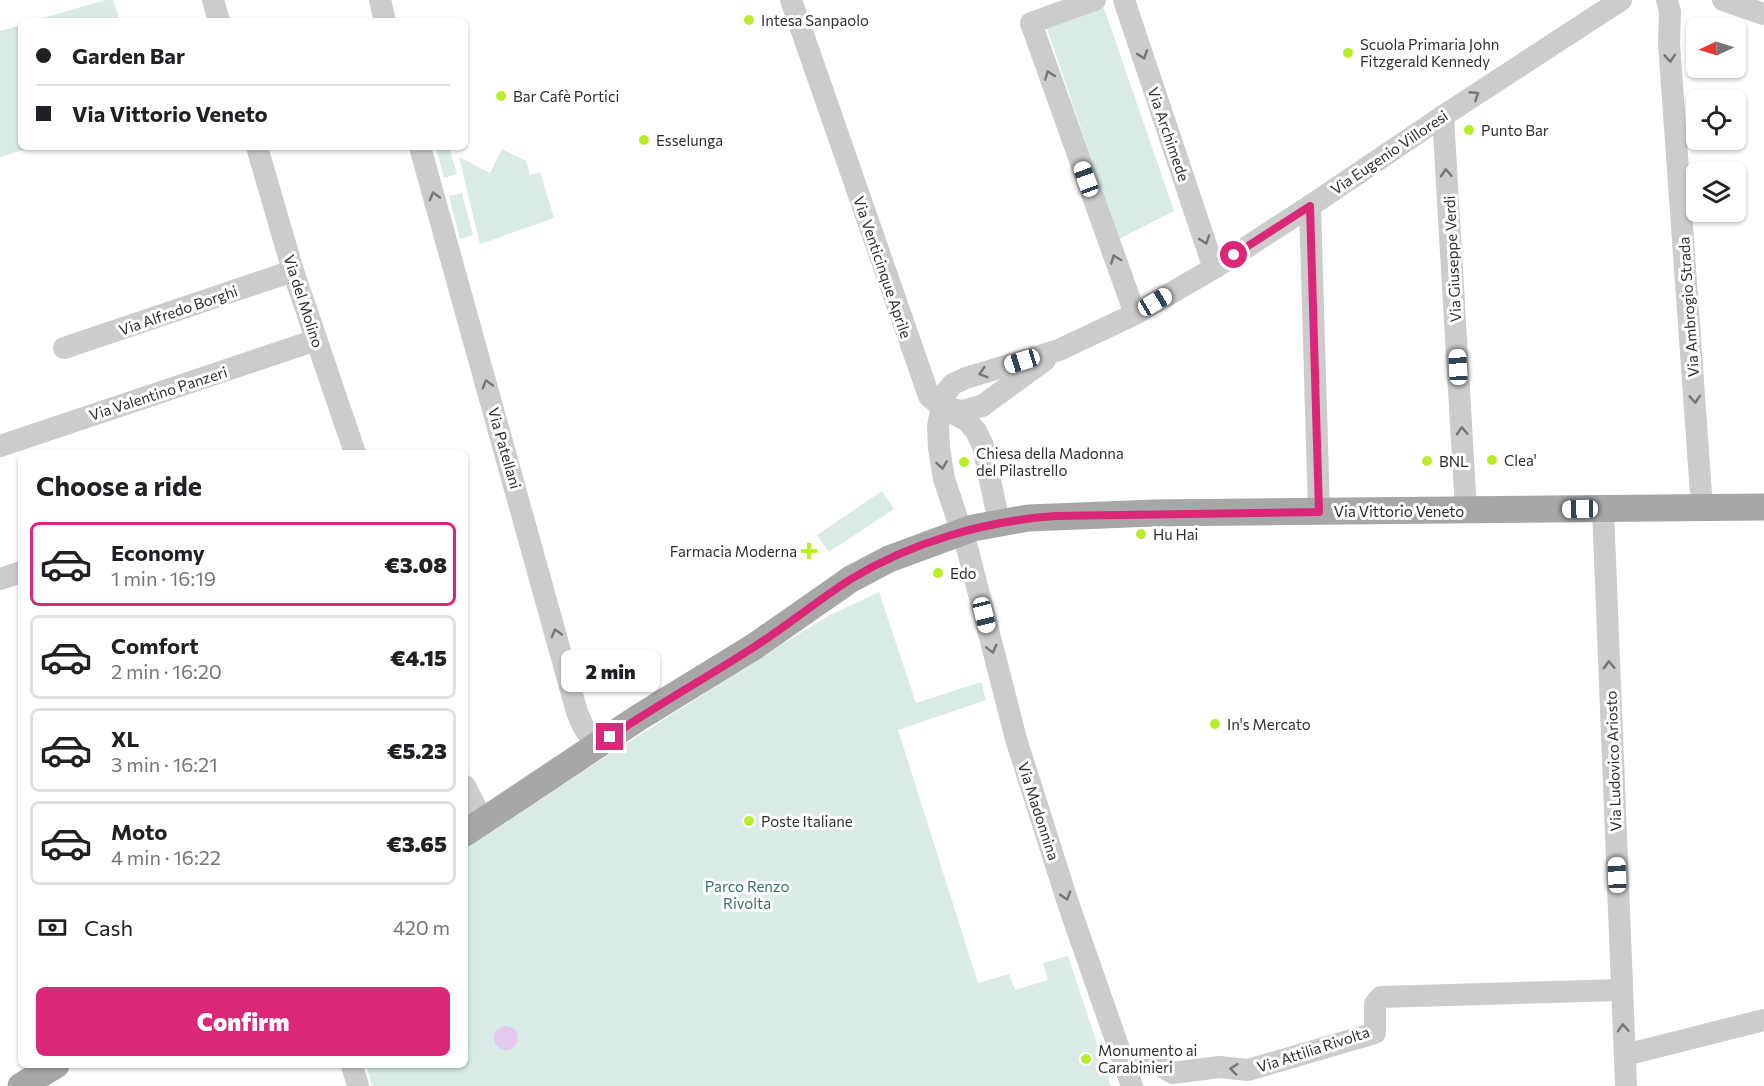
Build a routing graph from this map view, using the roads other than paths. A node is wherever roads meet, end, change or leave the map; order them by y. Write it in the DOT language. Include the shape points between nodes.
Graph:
graph roads {
  1 [pos="213,0"];
  2 [pos="380,0"];
  3 [pos="791,0"];
  4 [pos="1095,0"];
  5 [pos="1124,0"];
  6 [pos="1621,0"];
  7 [pos="1667,0"];
  8 [pos="1723,0"];
  9 [pos="1764,14"];
  10 [pos="218,18"];
  11 [pos="384,18"];
  12 [pos="1443,116"];
  13 [pos="258,150"];
  14 [pos="421,150"];
  15 [pos="1310,206"];
  16 [pos="1216,267"];
  17 [pos="293,271"];
  18 [pos="1135,314"];
  19 [pos="316,340"];
  20 [pos="64,348"];
  21 [pos="1059,350"];
  22 [pos="942,407"];
  23 [pos="0,446"];
  24 [pos="354,450"];
  25 [pos="1702,507"];
  26 [pos="1764,507"];
  27 [pos="1603,509"];
  28 [pos="1466,510"];
  29 [pos="1319,512"];
  30 [pos="999,523"];
  31 [pos="960,532"];
  32 [pos="18,573"];
  33 [pos="0,579"];
  34 [pos="596,746"];
  35 [pos="468,800"];
  36 [pos="474,828"];
  37 [pos="1621,990"];
  38 [pos="1764,1020"];
  39 [pos="1625,1055"];
  40 [pos="353,1068"];
  41 [pos="1129,1076"];
  42 [pos="358,1086"];
  43 [pos="1626,1086"];
  1 -- 10 [label="street"];
  2 -- 11 [label="street"];
  3 -- 22 [label="street, Via Venticinque Aprile" via="918,368 929,396"];
  18 -- 4 [label="street, one-way" via="1030,23"];
  5 -- 16 [label="street, Via Archimede, one-way"];
  12 -- 6 [label="street, Via Eugenio Villoresi, one-way"];
  7 -- 25 [label="street, Via Ambrogio Strada, one-way" via="1671,12 1669,43"];
  8 -- 9 [label="street"];
  12 -- 15 [label="street, Via Eugenio Villoresi"];
  28 -- 12 [label="street, Via Giuseppe Verdi, one-way"];
  13 -- 17 [label="street, Via del Molino"];
  34 -- 14 [label="street, Via Patellani, one-way" via="577,711"];
  15 -- 16 [label="street, Via Eugenio Villoresi"];
  15 -- 29 [label="street"];
  16 -- 18 [label="street, Via Eugenio Villoresi"];
  17 -- 19 [label="street, Via del Molino"];
  17 -- 20 [label="street, Via Alfredo Borghi"];
  18 -- 21 [label="street, Via Eugenio Villoresi"];
  19 -- 23 [label="street, Via Valentino Panzeri"];
  19 -- 24 [label="street, Via del Molino"];
  21 -- 22 [label="street, Via Eugenio Villoresi" via="982,406 963,411"];
  21 -- 22 [label="street, Via Eugenio Villoresi, one-way" via="953,384"];
  22 -- 30 [label="street" via="976,431 983,446"];
  22 -- 31 [label="street, one-way" via="939,448"];
  25 -- 26 [label="main road, Via Vittorio Veneto"];
  25 -- 27 [label="main road, Via Vittorio Veneto"];
  27 -- 28 [label="main road, Via Vittorio Veneto"];
  37 -- 27 [label="street, Via Ludovico Ariosto, one-way"];
  28 -- 29 [label="main road, Via Vittorio Veneto"];
  29 -- 30 [label="main road, Via Vittorio Veneto" via="1055,516"];
  30 -- 31 [label="main road, Via Vittorio Veneto"];
  31 -- 34 [label="main road, Via Vittorio Veneto" via="889,559 851,579 755,646"];
  31 -- 41 [label="street, Via Madonnina, one-way" via="1016,739"];
  32 -- 33 [label="street"];
  34 -- 36 [label="main road, Via Vittorio Veneto"];
  35 -- 36 [label="street"];
  39 -- 37 [label="street, Via Ludovico Ariosto, one-way"];
  37 -- 41 [label="street, Via Attilia Rivolta, one-way" via="1381,997 1375,1004 1375,1033 1248,1070 1219,1067 1173,1073 1148,1058"];
  38 -- 39 [label="street"];
  39 -- 43 [label="street, Via Ludovico Ariosto"];
  40 -- 42 [label="street"];
}
